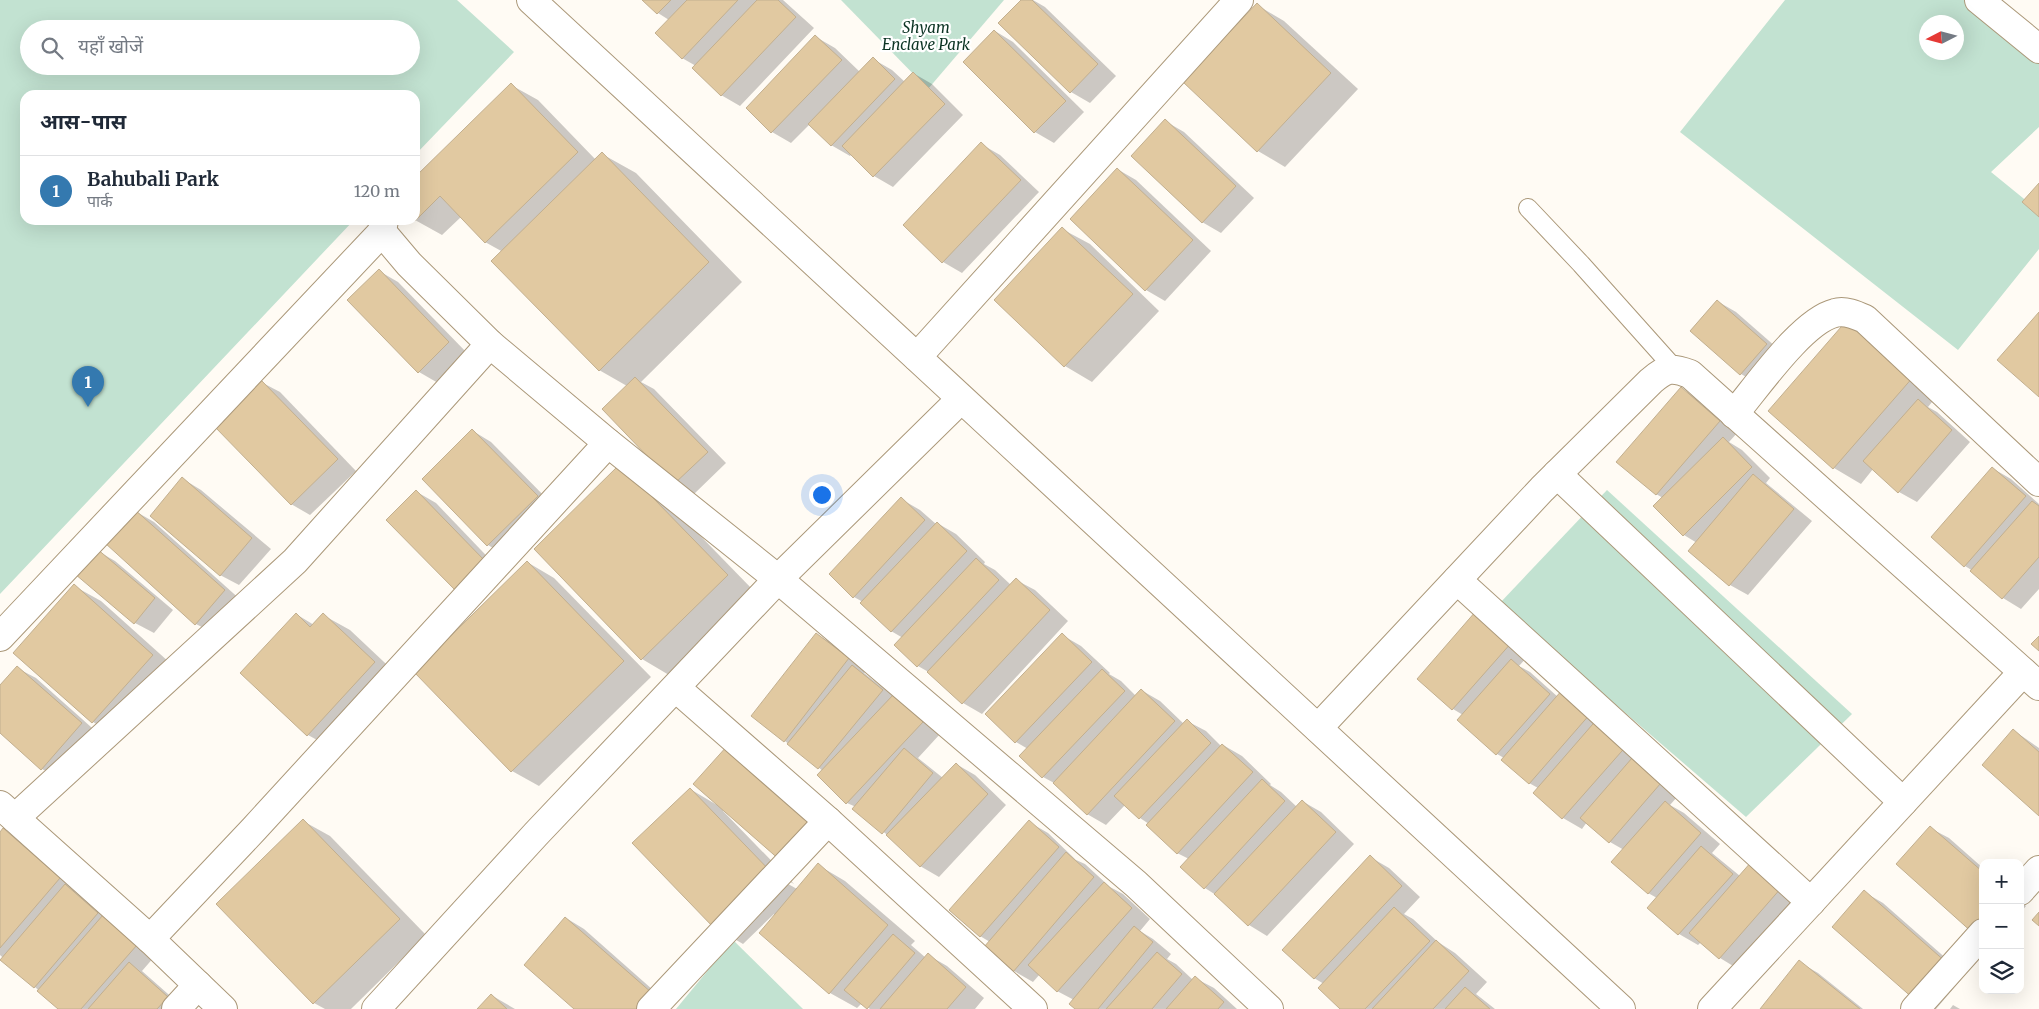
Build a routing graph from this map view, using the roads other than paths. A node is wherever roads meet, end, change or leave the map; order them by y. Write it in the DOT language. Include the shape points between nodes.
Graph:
graph roads {
  1 [pos="531,0"];
  2 [pos="1239,0"];
  3 [pos="1979,0"];
  4 [pos="2039,50"];
  5 [pos="1528,208"];
  6 [pos="383,226"];
  7 [pos="490,344"];
  8 [pos="917,357"];
  9 [pos="1674,368"];
  10 [pos="961,399"];
  11 [pos="1734,414"];
  12 [pos="608,443"];
  13 [pos="1557,474"];
  14 [pos="2039,482"];
  15 [pos="778,579"];
  16 [pos="1457,580"];
  17 [pos="0,637"];
  18 [pos="2031,679"];
  19 [pos="676,688"];
  20 [pos="1318,728"];
  21 [pos="1903,802"];
  22 [pos="7,811"];
  23 [pos="828,821"];
  24 [pos="2039,870"];
  25 [pos="2024,887"];
  26 [pos="1811,902"];
  27 [pos="1979,937"];
  28 [pos="150,938"];
  29 [pos="198,985"];
  30 [pos="176,1009"];
  31 [pos="223,1009"];
  32 [pos="376,1009"];
  33 [pos="651,1009"];
  34 [pos="1033,1009"];
  35 [pos="1269,1009"];
  36 [pos="1620,1009"];
  37 [pos="1712,1009"];
  38 [pos="1915,1009"];
  1 -- 8 [label="street"];
  2 -- 8 [label="street"];
  3 -- 4 [label="street"];
  5 -- 9 [label="lane"];
  6 -- 7 [label="street" via="409,264"];
  6 -- 17 [label="street"];
  7 -- 12 [label="street"];
  7 -- 22 [label="street" via="295,561"];
  8 -- 10 [label="street"];
  9 -- 11 [label="street" via="1690,374"];
  9 -- 13 [label="street" via="1661,372 1650,381"];
  10 -- 15 [label="street"];
  10 -- 20 [label="street"];
  11 -- 14 [label="street" via="1800,335 1836,312 1852,313 1865,319"];
  11 -- 18 [label="street"];
  12 -- 15 [label="street"];
  12 -- 28 [label="street"];
  13 -- 16 [label="street"];
  13 -- 21 [label="street"];
  15 -- 19 [label="street"];
  15 -- 35 [label="street" via="1136,884"];
  16 -- 20 [label="street"];
  16 -- 26 [label="street"];
  18 -- 21 [label="street"];
  19 -- 23 [label="street"];
  19 -- 32 [label="street" via="536,834"];
  20 -- 36 [label="street"];
  21 -- 26 [label="street"];
  22 -- 28 [label="street"];
  23 -- 33 [label="street"];
  23 -- 34 [label="street"];
  24 -- 25 [label="street"];
  26 -- 37 [label="street"];
  27 -- 38 [label="street"];
  28 -- 29 [label="street"];
  29 -- 30 [label="street"];
  29 -- 31 [label="street"];
}
